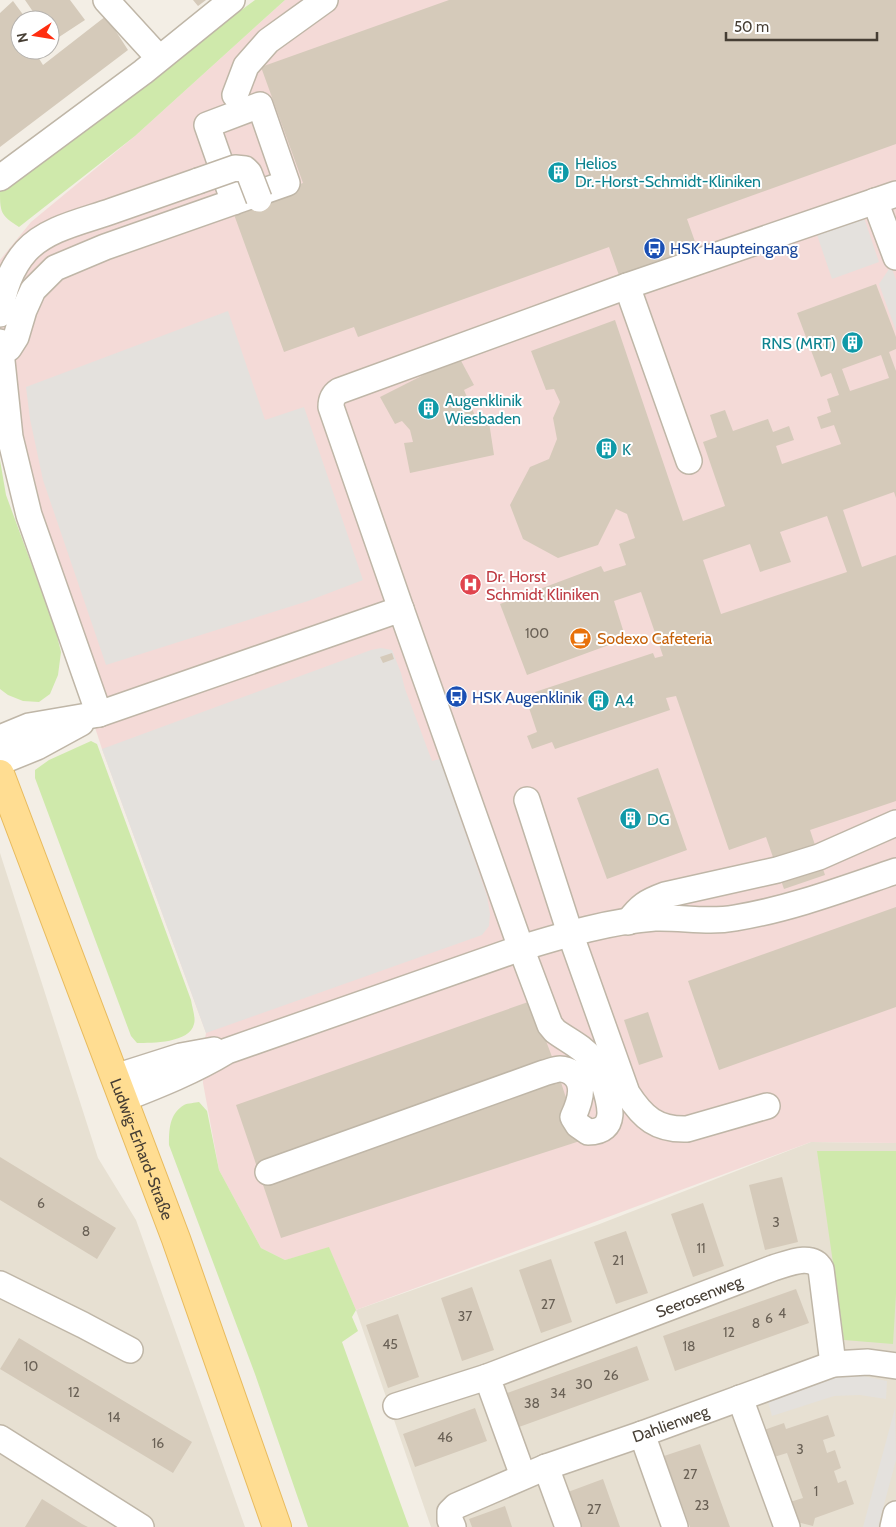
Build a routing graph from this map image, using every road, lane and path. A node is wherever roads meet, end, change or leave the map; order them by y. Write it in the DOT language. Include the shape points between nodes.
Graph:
graph roads {
  1 [pos="106,0"];
  2 [pos="232,0"];
  3 [pos="325,0"];
  4 [pos="159,58"];
  5 [pos="235,95"];
  6 [pos="0,178"];
  7 [pos="885,197"];
  8 [pos="259,200"];
  9 [pos="234,202"];
  10 [pos="896,257"];
  11 [pos="628,286"];
  12 [pos="0,314"];
  13 [pos="0,342"];
  14 [pos="0,354"];
  15 [pos="689,462"];
  16 [pos="400,609"];
  17 [pos="95,715"];
  18 [pos="0,738"];
  19 [pos="0,762"];
  20 [pos="0,774"];
  21 [pos="527,800"];
  22 [pos="896,824"];
  23 [pos="896,871"];
  24 [pos="628,922"];
  25 [pos="570,934"];
  26 [pos="521,948"];
  27 [pos="119,1088"];
  28 [pos="767,1106"];
  29 [pos="268,1172"];
  30 [pos="0,1284"];
  31 [pos="130,1350"];
  32 [pos="833,1364"];
  33 [pos="896,1366"];
  34 [pos="487,1377"];
  35 [pos="740,1398"];
  36 [pos="396,1406"];
  37 [pos="642,1434"];
  38 [pos="0,1438"];
  39 [pos="534,1472"];
  40 [pos="896,1514"];
  41 [pos="452,1519"];
  42 [pos="141,1527"];
  43 [pos="277,1527"];
  44 [pos="568,1527"];
  45 [pos="675,1527"];
  46 [pos="787,1527"];
  47 [pos="892,1527"];
  1 -- 4 [label="street"];
  2 -- 4 [label="street"];
  3 -- 5 [label="street" via="268,41 246,66"];
  4 -- 6 [label="street"];
  7 -- 10 [label="street"];
  7 -- 11 [label="street"];
  8 -- 12 [label="street, bridge" via="249,173 235,168 68,226 42,238 27,250 7,282"];
  9 -- 14 [label="street" via="55,268 33,290 16,337"];
  11 -- 15 [label="street"];
  11 -- 16 [label="street" via="334,395 331,407"];
  13 -- 14 [label="street"];
  14 -- 17 [label="street" via="10,437 29,515"];
  16 -- 17 [label="street"];
  16 -- 26 [label="street"];
  17 -- 18 [label="street" via="29,726"];
  17 -- 19 [label="street" via="37,747"];
  20 -- 27 [label="main road, Ludwig-Erhard-Straße"];
  21 -- 25 [label="street"];
  22 -- 24 [label="street" via="819,857 648,901"];
  23 -- 24 [label="street" via="824,895 736,918 714,921 656,918"];
  24 -- 25 [label="street"];
  25 -- 26 [label="street"];
  25 -- 28 [label="street" via="627,1093 646,1117 673,1130 686,1130"];
  26 -- 27 [label="street" via="227,1051 186,1074"];
  26 -- 29 [label="street" via="539,1024 585,1052 597,1065 611,1115 604,1126 588,1132 578,1125 573,1117 580,1097 579,1083 576,1076 560,1069"];
  27 -- 43 [label="main road, Ludwig-Erhard-Straße"];
  30 -- 31 [label="street"];
  32 -- 33 [label="street, Dahlienweg" via="868,1362"];
  32 -- 34 [label="street, Seerosenweg" via="821,1269 809,1260 773,1268"];
  32 -- 35 [label="street, Dahlienweg"];
  34 -- 36 [label="street, Seerosenweg"];
  34 -- 39 [label="street"];
  35 -- 37 [label="street, Dahlienweg"];
  35 -- 46 [label="street"];
  37 -- 39 [label="street, Dahlienweg"];
  37 -- 45 [label="street"];
  38 -- 42 [label="street"];
  39 -- 41 [label="street, Dahlienweg" via="456,1506"];
  39 -- 44 [label="street"];
  40 -- 47 [label="street"];
}
